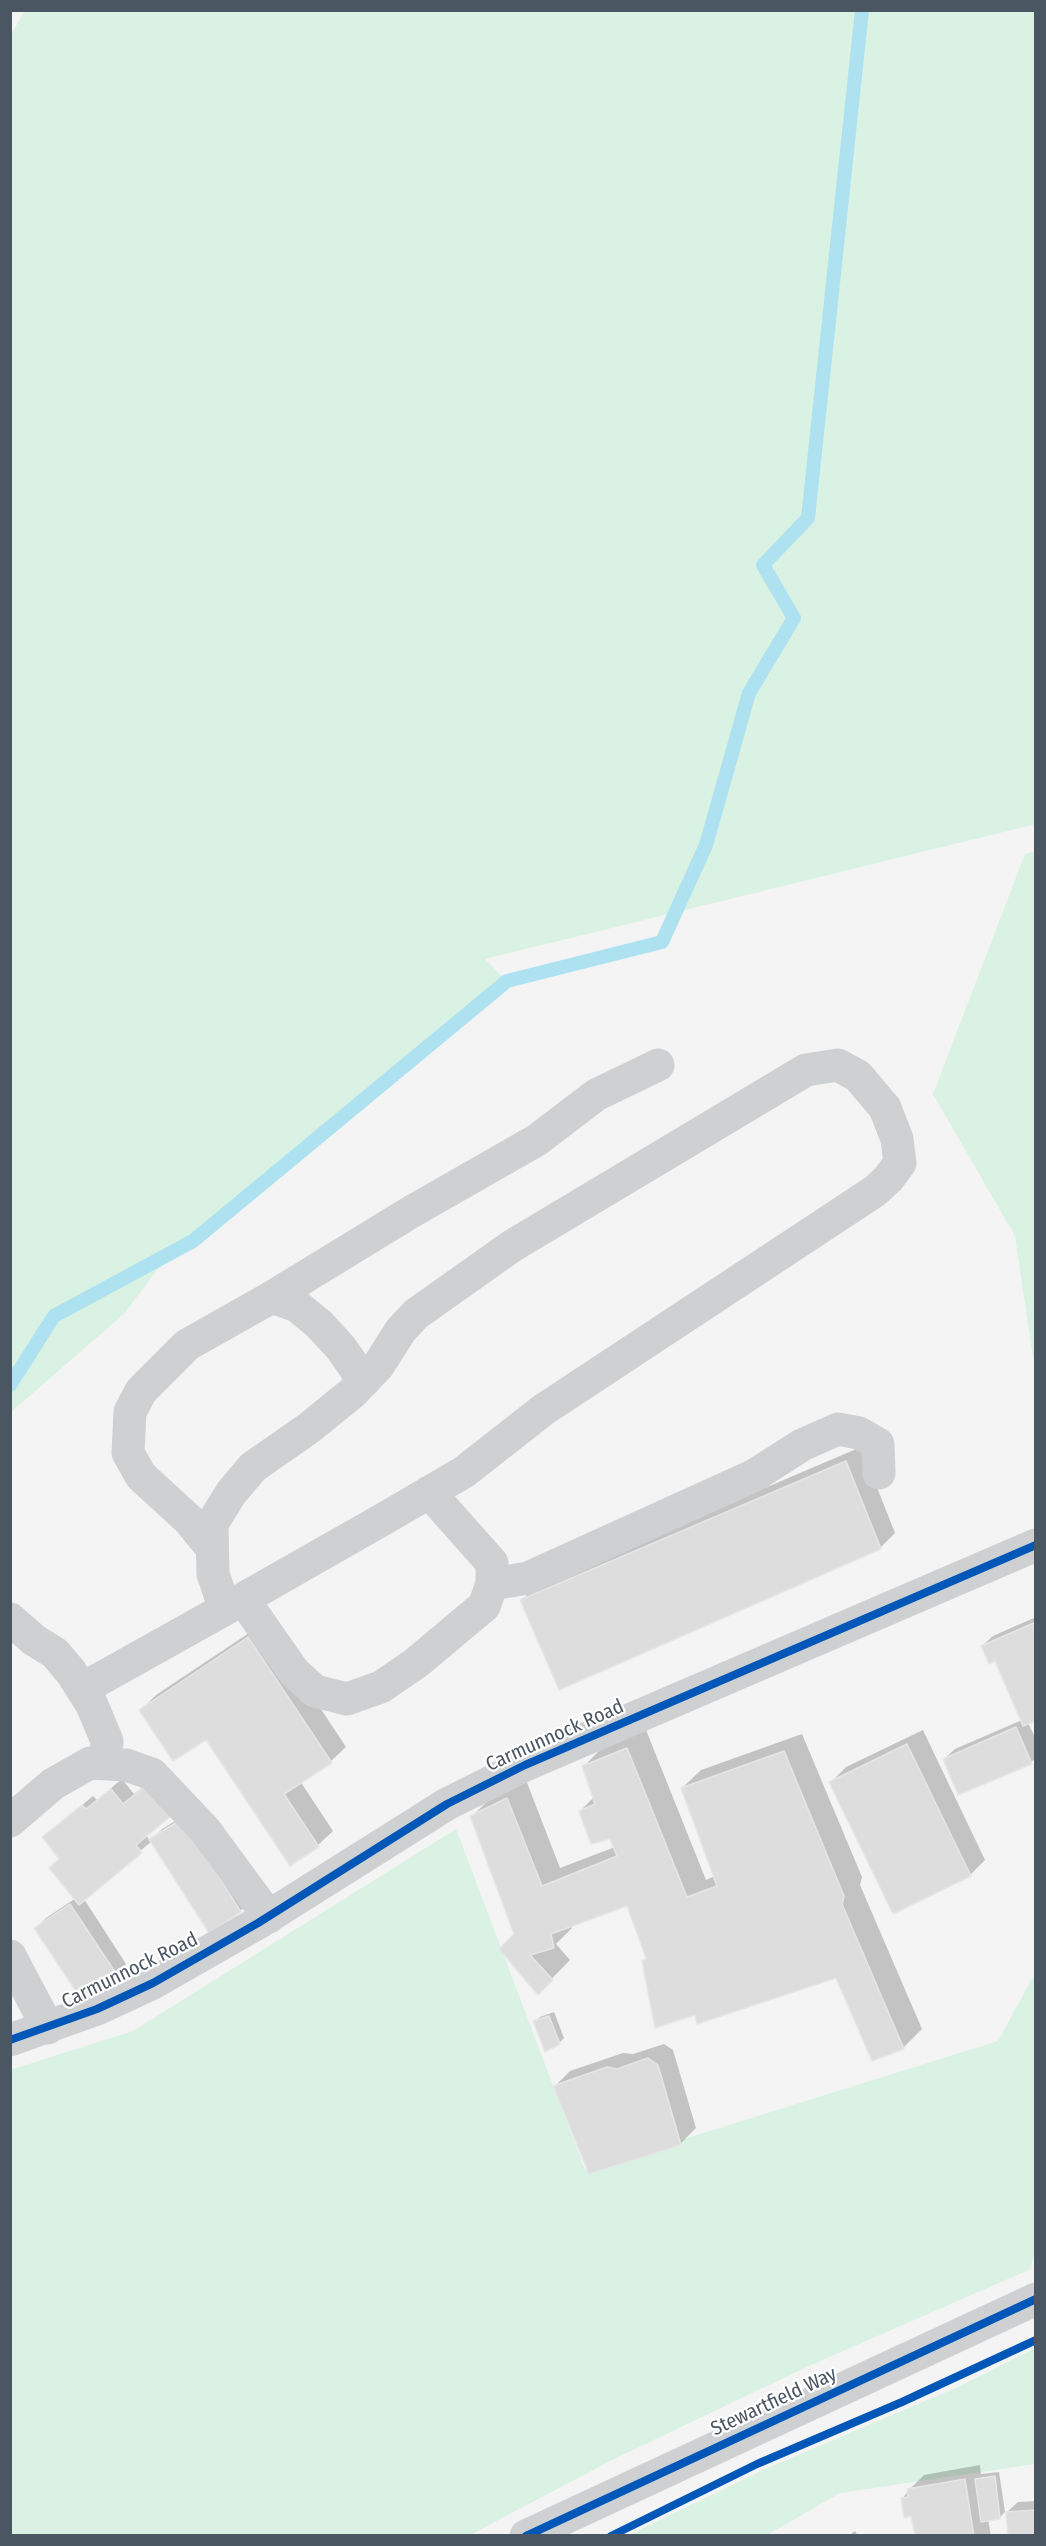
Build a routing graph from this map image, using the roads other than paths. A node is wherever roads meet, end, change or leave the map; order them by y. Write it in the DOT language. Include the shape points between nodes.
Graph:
graph roads {
  1 [pos="658,1065"];
  2 [pos="272,1297"];
  3 [pos="364,1381"];
  4 [pos="879,1473"];
  5 [pos="429,1492"];
  6 [pos="1035,1545"];
  7 [pos="211,1547"];
  8 [pos="492,1584"];
  9 [pos="234,1604"];
  10 [pos="10,1619"];
  11 [pos="82,1689"];
  12 [pos="106,1764"];
  13 [pos="10,1821"];
  14 [pos="269,1917"];
  15 [pos="10,1956"];
  16 [pos="48,2028"];
  17 [pos="10,2040"];
  18 [pos="1035,2299"];
  19 [pos="526,2535"];
  1 -- 2 [label="street" via="597,1095 537,1140"];
  2 -- 3 [label="street" via="297,1306 319,1324"];
  2 -- 7 [label="street" via="188,1346 141,1391 130,1412 128,1453 141,1476 189,1520"];
  3 -- 5 [label="street" via="416,1314 512,1246 806,1070 838,1065 858,1076 885,1108 897,1139 900,1163 888,1179 543,1410 464,1472"];
  3 -- 7 [label="street" via="309,1428 253,1467 212,1524"];
  4 -- 8 [label="street" via="878,1444 859,1433 838,1429 802,1445 755,1475 528,1578"];
  5 -- 8 [label="street" via="492,1563"];
  5 -- 9 [label="street"];
  6 -- 14 [label="street, Carmunnock Road" via="525,1765 447,1804"];
  7 -- 9 [label="street" via="213,1574"];
  8 -- 9 [label="street" via="484,1606 416,1663 381,1687 347,1699 315,1691"];
  9 -- 11 [label="street"];
  10 -- 11 [label="street" via="55,1653"];
  11 -- 12 [label="street" via="107,1740"];
  12 -- 13 [label="street" via="90,1763 53,1784"];
  12 -- 14 [label="street" via="152,1774 205,1830"];
  14 -- 16 [label="street, Carmunnock Road" via="153,1983"];
  15 -- 16 [label="street"];
  16 -- 17 [label="street, Carmunnock Road"];
  18 -- 19 [label="street, Stewartfield Way"];
}
